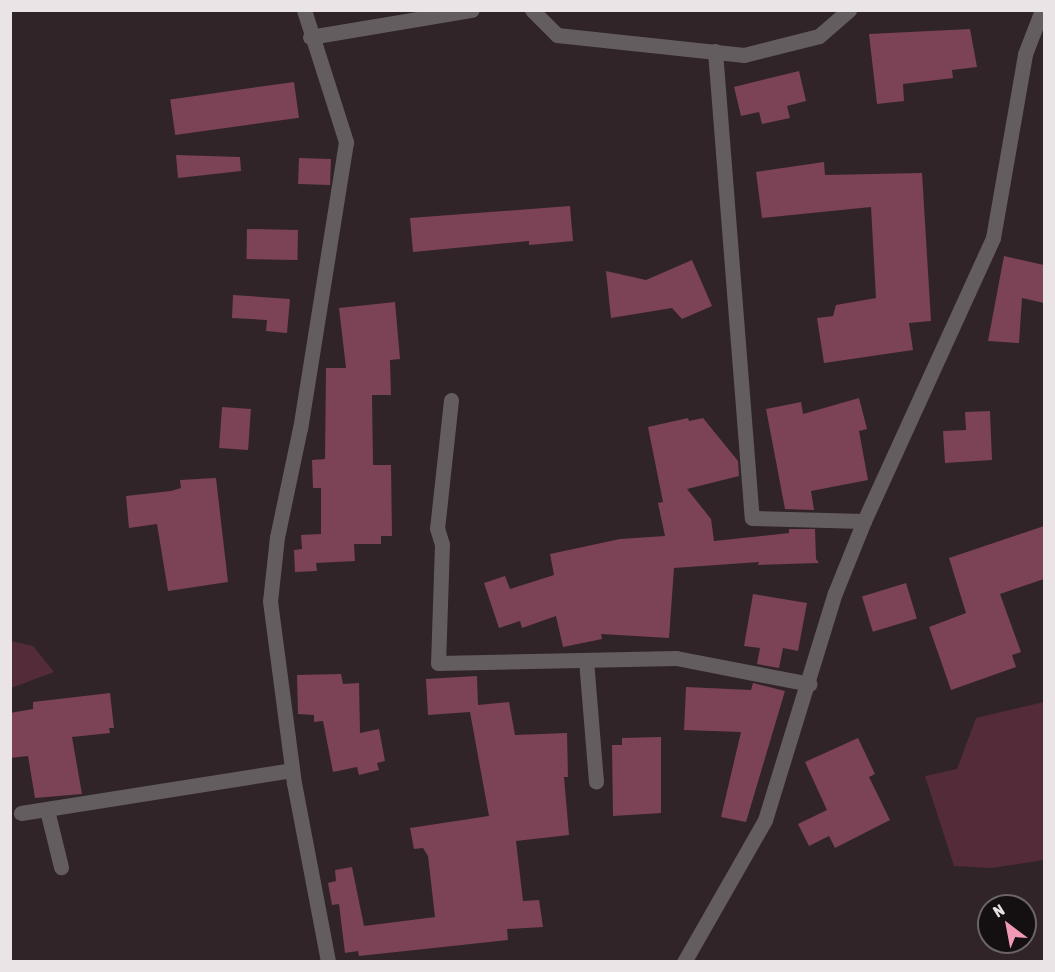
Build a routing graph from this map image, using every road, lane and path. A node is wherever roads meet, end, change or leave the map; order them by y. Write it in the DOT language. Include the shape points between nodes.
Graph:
graph roads {
  1 [pos="304,10"];
  2 [pos="472,10"];
  3 [pos="532,10"];
  4 [pos="849,10"];
  5 [pos="1042,10"];
  6 [pos="310,37"];
  7 [pos="714,51"];
  8 [pos="451,400"];
  9 [pos="864,521"];
  10 [pos="586,660"];
  11 [pos="810,684"];
  12 [pos="292,770"];
  13 [pos="596,782"];
  14 [pos="47,810"];
  15 [pos="21,813"];
  16 [pos="61,867"];
  17 [pos="328,962"];
  18 [pos="684,962"];
  1 -- 6 [label="street"];
  2 -- 6 [label="street"];
  3 -- 7 [label="street" via="557,35"];
  4 -- 7 [label="street" via="819,36 744,54"];
  5 -- 9 [label="street" via="1025,54 993,238"];
  6 -- 12 [label="street" via="336,102 346,142 300,428 277,537 270,601"];
  7 -- 9 [label="street" via="752,518"];
  8 -- 10 [label="street" via="436,528 442,544 438,663"];
  9 -- 11 [label="street" via="836,593"];
  10 -- 11 [label="street" via="676,658"];
  10 -- 13 [label="street"];
  11 -- 18 [label="street" via="765,820"];
  12 -- 14 [label="street"];
  12 -- 17 [label="street"];
  14 -- 15 [label="street"];
  14 -- 16 [label="street"];
}
